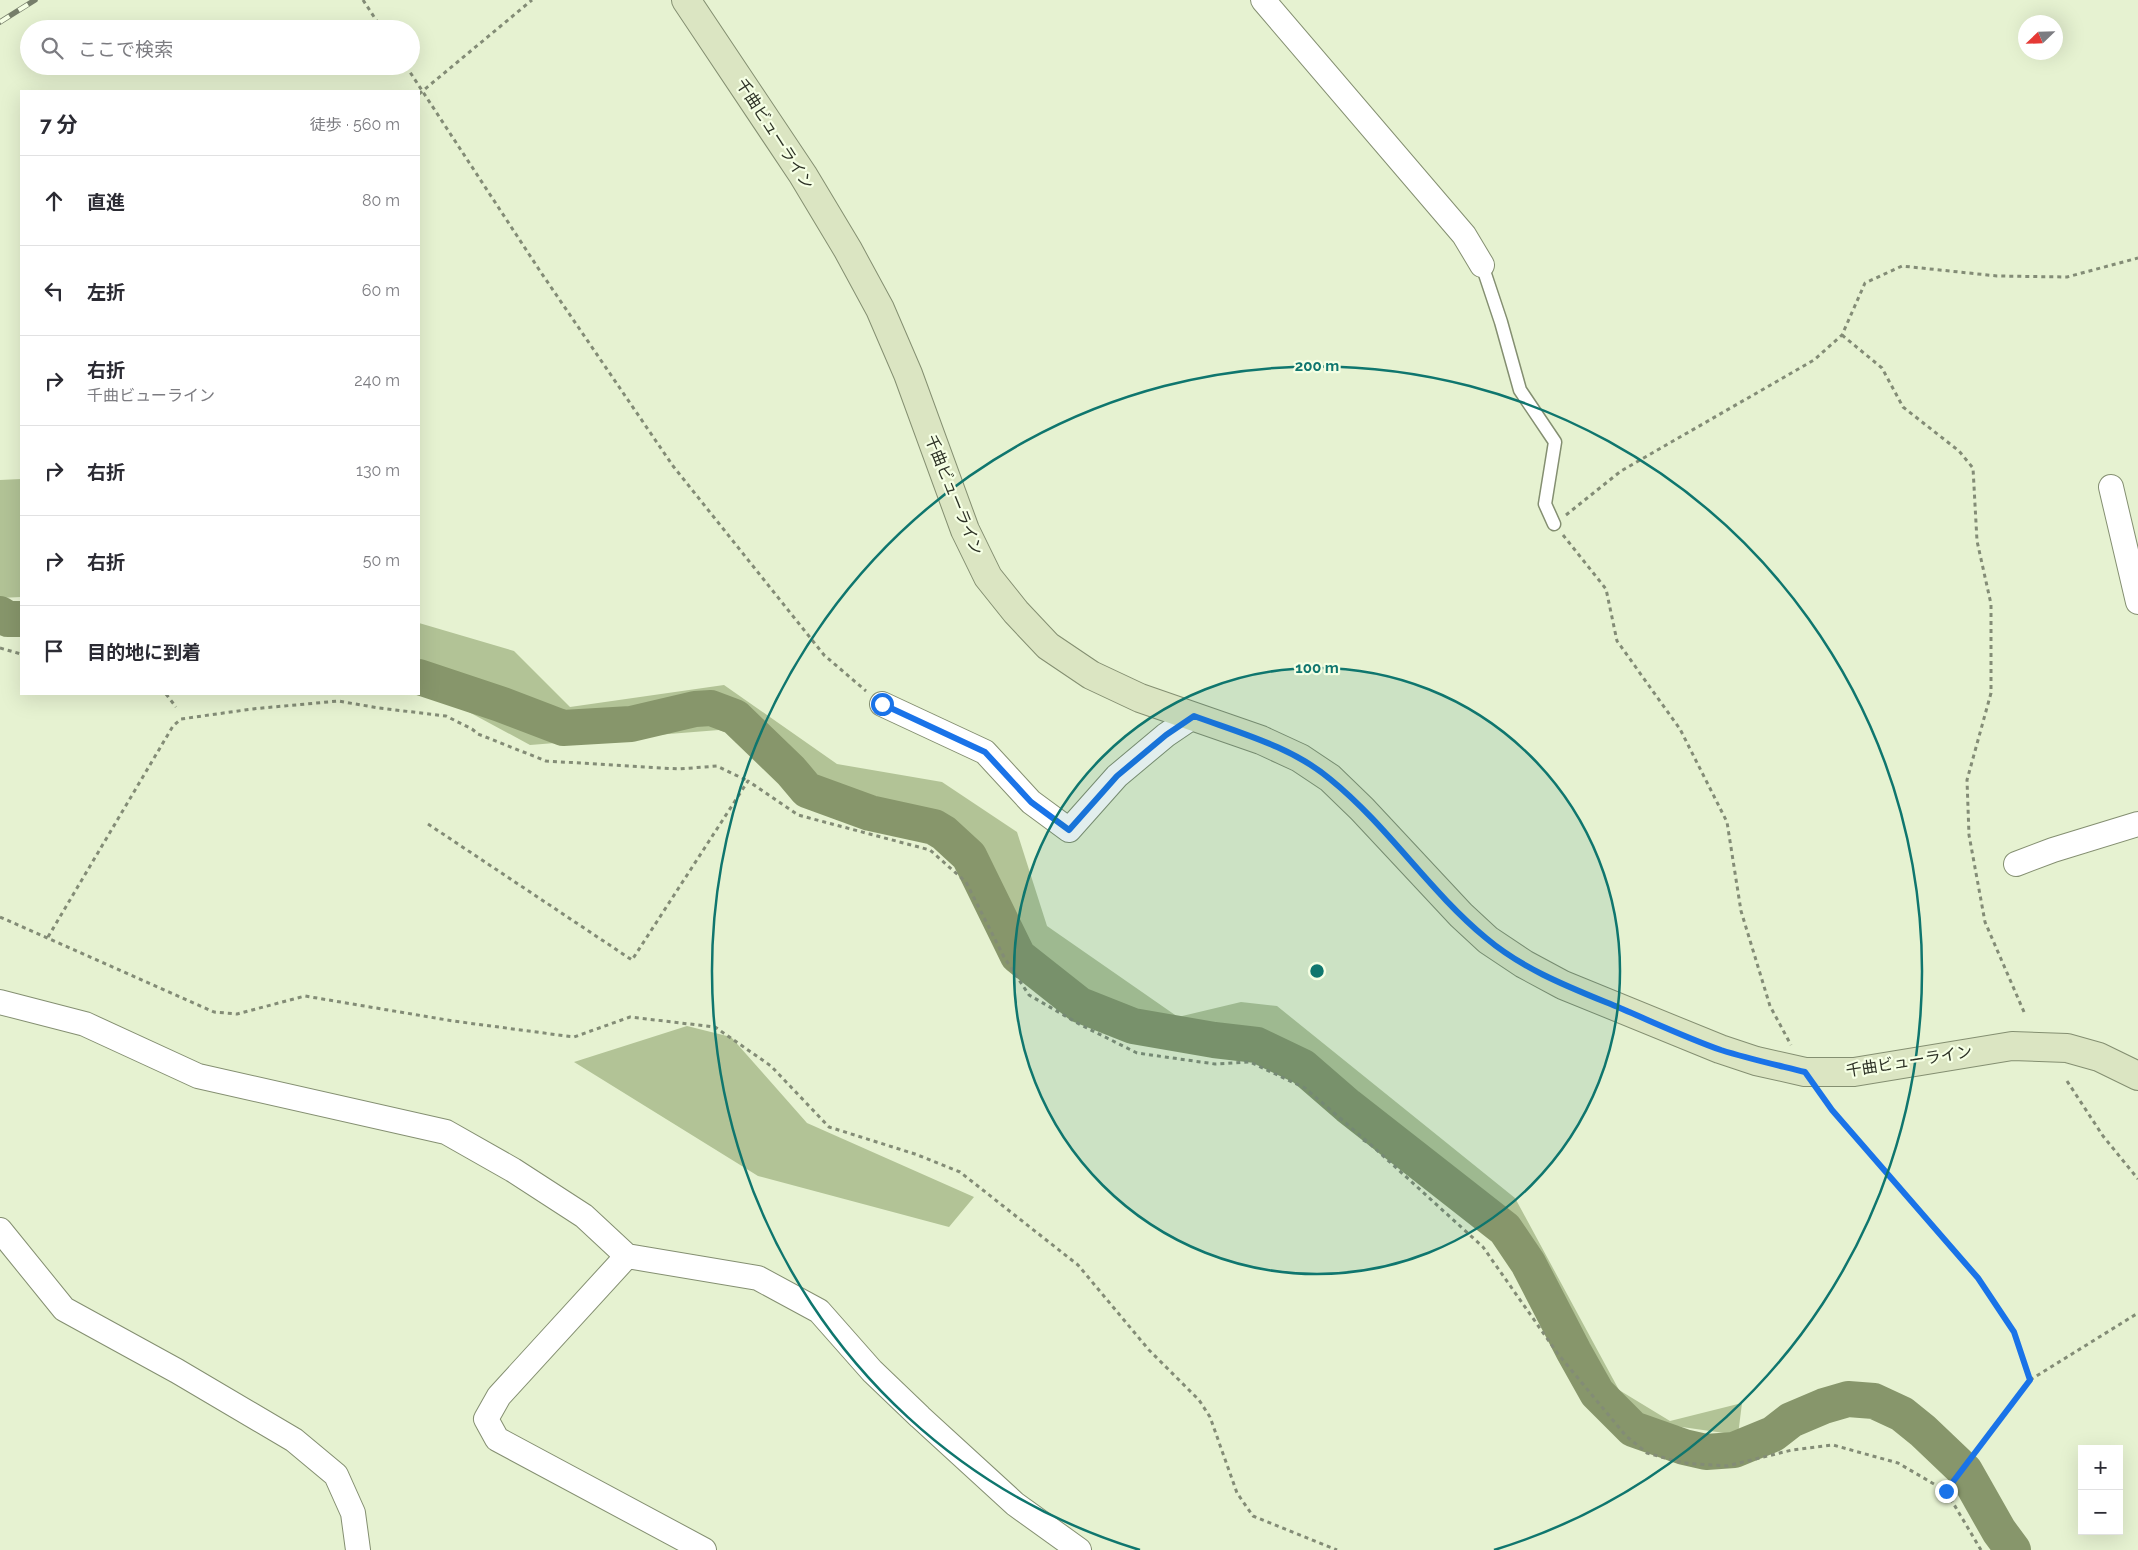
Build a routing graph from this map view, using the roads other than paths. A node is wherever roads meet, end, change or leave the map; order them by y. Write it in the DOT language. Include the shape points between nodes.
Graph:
graph roads {
  1 [pos="686,0"];
  2 [pos="1263,0"];
  3 [pos="1482,265"];
  4 [pos="2110,487"];
  5 [pos="1554,524"];
  6 [pos="2138,602"];
  7 [pos="882,704"];
  8 [pos="1194,716"];
  9 [pos="2138,824"];
  10 [pos="2016,864"];
  11 [pos="0,1002"];
  12 [pos="2138,1076"];
  13 [pos="0,1230"];
  14 [pos="627,1256"];
  15 [pos="358,1550"];
  16 [pos="704,1550"];
  17 [pos="1078,1550"];
  1 -- 8 [label="street, 千曲ビューライン" via="803,175 880,309 908,374 965,530 988,577 1048,646 1084,670 1140,698"];
  2 -- 3 [label="street" via="1464,235"];
  3 -- 5 [label="lane" via="1520,390 1555,442 1545,504"];
  4 -- 6 [label="street"];
  7 -- 8 [label="street" via="985,752 1031,802 1069,830 1117,776"];
  8 -- 12 [label="street, 千曲ビューライン" via="1300,758 1330,778 1461,916 1488,940 1524,964 1563,985 1720,1049 1805,1072 1854,1072 2012,1046 2066,1048 2099,1057"];
  9 -- 10 [label="street"];
  11 -- 14 [label="street" via="85,1024 198,1076 446,1132 584,1216"];
  13 -- 15 [label="street" via="64,1309 178,1371 294,1440 336,1475 353,1513"];
  14 -- 16 [label="street" via="499,1396 486,1420 497,1440"];
  14 -- 17 [label="street" via="758,1278 819,1312 920,1417 1016,1504"];
}
